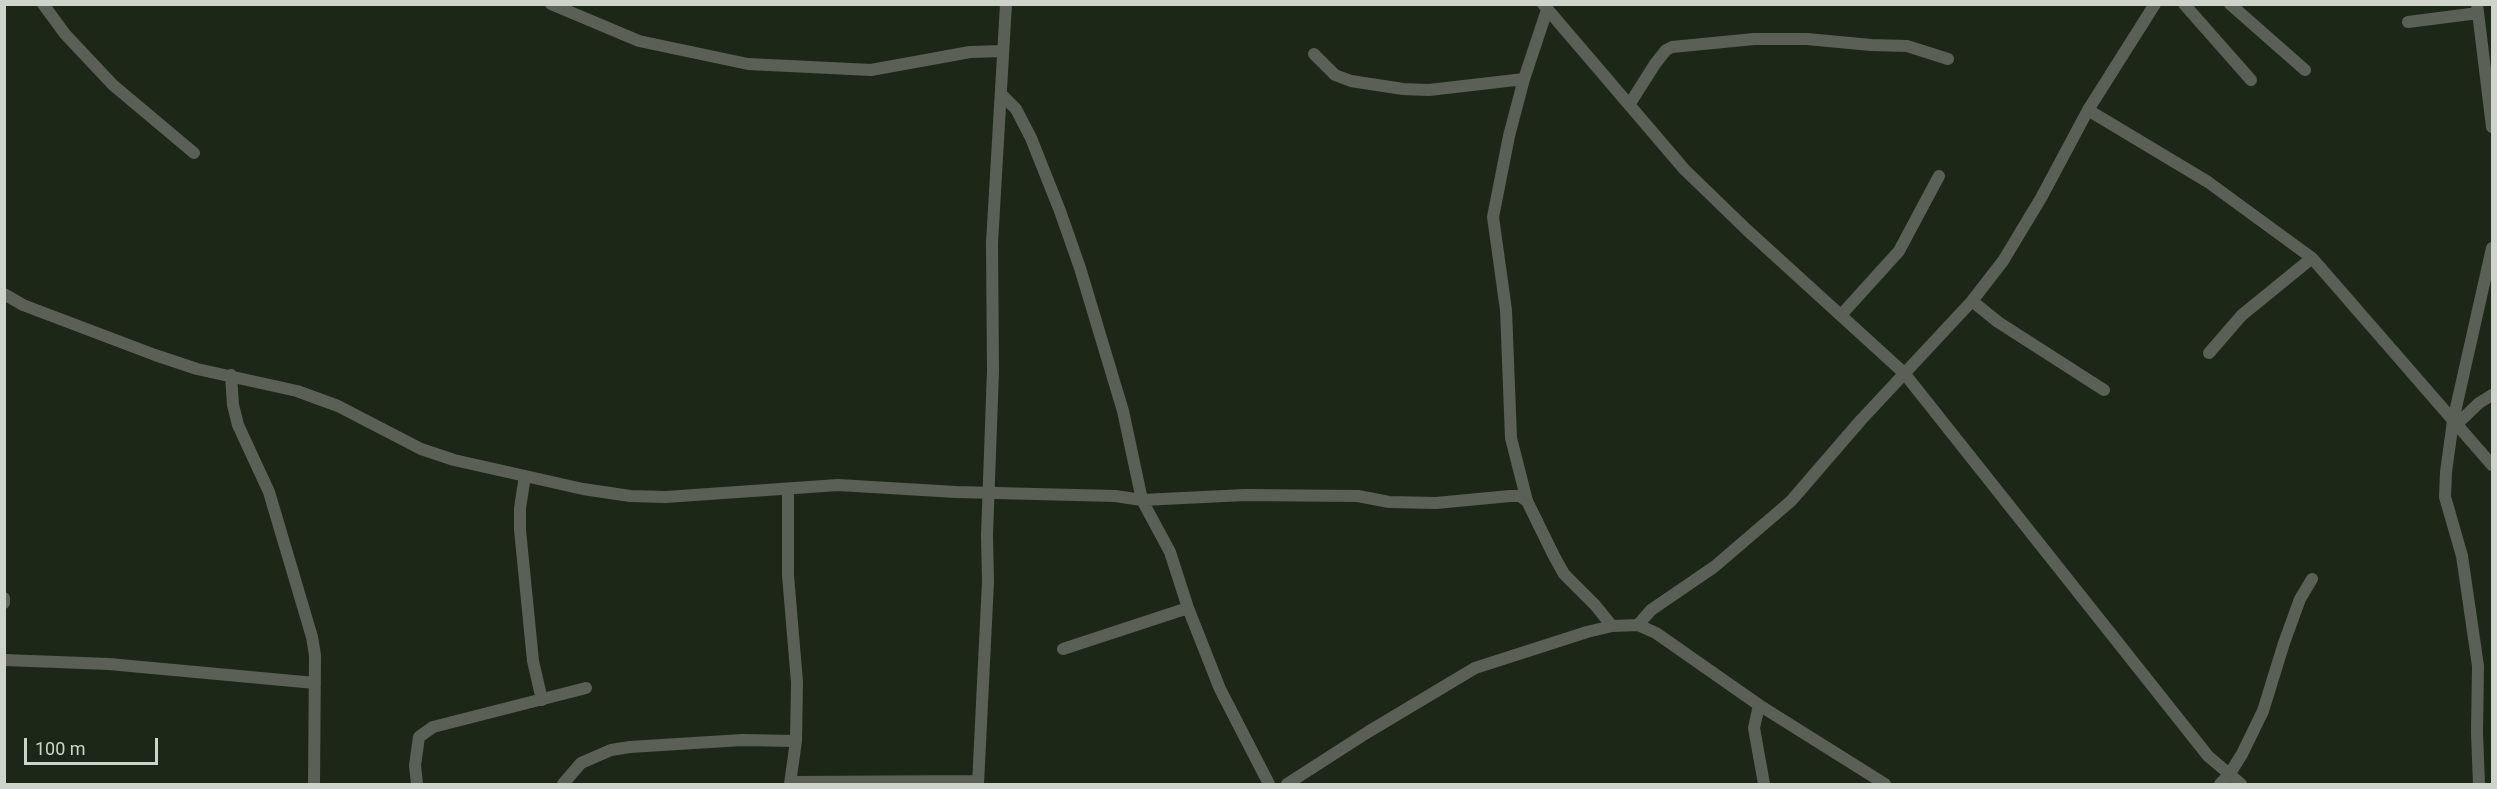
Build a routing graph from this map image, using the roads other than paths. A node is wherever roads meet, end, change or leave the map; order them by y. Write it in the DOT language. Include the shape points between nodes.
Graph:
graph roads {
  1 [pos="43,4"];
  2 [pos="551,4"];
  3 [pos="1006,4"];
  4 [pos="2155,4"];
  5 [pos="2184,4"];
  6 [pos="2230,4"];
  7 [pos="1545,8"];
  8 [pos="2477,9"];
  9 [pos="2408,22"];
  10 [pos="1003,51"];
  11 [pos="1314,54"];
  12 [pos="1948,59"];
  13 [pos="2306,70"];
  14 [pos="1524,80"];
  15 [pos="2251,80"];
  16 [pos="1001,94"];
  17 [pos="1629,105"];
  18 [pos="2088,110"];
  19 [pos="2493,127"];
  20 [pos="194,153"];
  21 [pos="1939,176"];
  22 [pos="2493,248"];
  23 [pos="2312,258"];
  24 [pos="4,294"];
  25 [pos="1972,301"];
  26 [pos="1842,314"];
  27 [pos="2209,353"];
  28 [pos="1904,373"];
  29 [pos="231,375"];
  30 [pos="2104,390"];
  31 [pos="2493,395"];
  32 [pos="2455,423"];
  33 [pos="2493,465"];
  34 [pos="525,476"];
  35 [pos="788,489"];
  36 [pos="989,492"];
  37 [pos="1142,500"];
  38 [pos="1527,501"];
  39 [pos="2312,579"];
  40 [pos="4,598"];
  41 [pos="4,603"];
  42 [pos="1188,608"];
  43 [pos="1638,625"];
  44 [pos="1611,626"];
  45 [pos="1063,649"];
  46 [pos="4,660"];
  47 [pos="315,683"];
  48 [pos="586,688"];
  49 [pos="542,700"];
  50 [pos="1759,705"];
  51 [pos="796,741"];
  52 [pos="2225,780"];
  53 [pos="791,783"];
  54 [pos="978,783"];
  55 [pos="314,784"];
  56 [pos="417,784"];
  57 [pos="563,784"];
  58 [pos="1269,784"];
  59 [pos="1287,784"];
  60 [pos="1764,784"];
  61 [pos="1885,784"];
  62 [pos="2241,784"];
  63 [pos="2479,784"];
  1 -- 20 [label="street" via="113,85"];
  2 -- 10 [label="street" via="639,42 748,63 871,70 970,52"];
  3 -- 10 [label="street"];
  4 -- 18 [label="street"];
  5 -- 15 [label="street"];
  6 -- 13 [label="street"];
  7 -- 14 [label="street"];
  7 -- 17 [label="street"];
  8 -- 9 [label="street"];
  8 -- 19 [label="street"];
  10 -- 16 [label="street"];
  11 -- 14 [label="street" via="1335,75 1403,89"];
  12 -- 17 [label="street" via="1907,46 1807,39 1735,40 1672,47 1655,63"];
  14 -- 38 [label="street" via="1493,217 1506,310 1511,438"];
  16 -- 36 [label="street" via="992,243"];
  16 -- 37 [label="street" via="1016,109 1031,138 1080,268 1123,411"];
  17 -- 26 [label="street" via="1684,169"];
  18 -- 23 [label="street" via="2208,182"];
  18 -- 25 [label="street" via="2003,261"];
  21 -- 26 [label="street" via="1895,257"];
  22 -- 32 [label="street"];
  23 -- 27 [label="street" via="2242,315"];
  23 -- 32 [label="street"];
  24 -- 29 [label="street" via="23,305 155,355"];
  25 -- 28 [label="street"];
  25 -- 30 [label="street"];
  26 -- 28 [label="street"];
  28 -- 43 [label="street" via="1791,501 1722,561 1651,610"];
  28 -- 52 [label="street"];
  29 -- 34 [label="street" via="338,406 420,449"];
  29 -- 47 [label="street" via="238,425 269,492 312,637"];
  31 -- 32 [label="street"];
  32 -- 33 [label="street"];
  32 -- 63 [label="street" via="2445,472 2445,497 2462,556 2473,620 2478,666"];
  34 -- 35 [label="street" via="630,496"];
  34 -- 49 [label="street" via="520,530 533,661"];
  35 -- 36 [label="street" via="838,485"];
  35 -- 51 [label="street" via="786,539 796,663"];
  36 -- 37 [label="street"];
  36 -- 54 [label="street"];
  37 -- 38 [label="street" via="1245,495 1358,496 1389,502 1436,503 1520,496"];
  37 -- 42 [label="street" via="1170,552"];
  38 -- 44 [label="street" via="1564,574"];
  39 -- 52 [label="street" via="2288,632 2264,711"];
  40 -- 41 [label="street"];
  42 -- 45 [label="street"];
  42 -- 58 [label="street" via="1220,689"];
  43 -- 44 [label="street"];
  43 -- 50 [label="street" via="1656,633"];
  44 -- 59 [label="street" via="1475,668"];
  46 -- 47 [label="street" via="109,664"];
  47 -- 55 [label="street"];
  48 -- 49 [label="street"];
  49 -- 56 [label="street" via="433,727 419,737"];
  50 -- 60 [label="street" via="1754,728"];
  50 -- 61 [label="street"];
  51 -- 53 [label="street"];
  51 -- 57 [label="street" via="742,740 611,750 581,763"];
  52 -- 62 [label="street"];
  53 -- 54 [label="street"];
}
